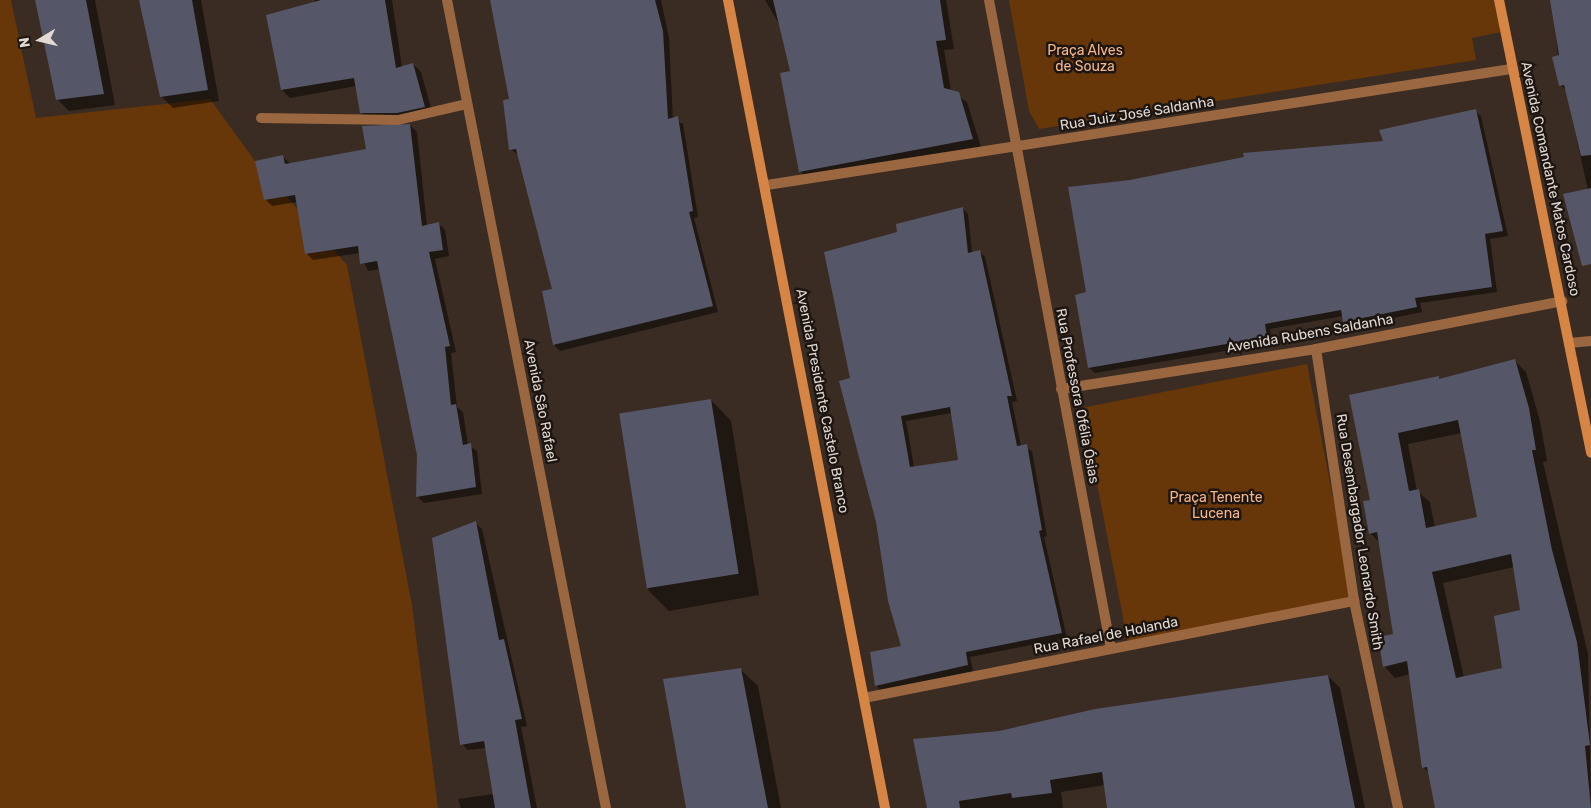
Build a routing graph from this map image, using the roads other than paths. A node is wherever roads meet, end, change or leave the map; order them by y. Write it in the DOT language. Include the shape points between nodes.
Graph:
graph roads {
  1 [pos="447,0"];
  2 [pos="728,0"];
  3 [pos="989,0"];
  4 [pos="1499,0"];
  5 [pos="1511,69"];
  6 [pos="467,104"];
  7 [pos="261,118"];
  8 [pos="1018,146"];
  9 [pos="767,185"];
  10 [pos="1562,302"];
  11 [pos="1591,341"];
  12 [pos="1569,343"];
  13 [pos="1316,349"];
  14 [pos="1061,389"];
  15 [pos="1591,453"];
  16 [pos="1354,601"];
  17 [pos="1111,649"];
  18 [pos="864,698"];
  19 [pos="606,808"];
  20 [pos="885,808"];
  21 [pos="1398,808"];
  1 -- 6 [label="street, Avenida São Rafael"];
  2 -- 9 [label="main road, Avenida Presidente Castelo Branco"];
  3 -- 8 [label="street"];
  4 -- 5 [label="main road, Avenida Comandante Matos Cardoso"];
  5 -- 8 [label="street, Rua Juiz José Saldanha"];
  5 -- 10 [label="main road, Avenida Comandante Matos Cardoso"];
  6 -- 7 [label="street" via="398,120"];
  6 -- 19 [label="street, Avenida São Rafael"];
  8 -- 9 [label="street, Rua Juiz José Saldanha"];
  8 -- 14 [label="street, Rua Professora Ofélia Ósias"];
  9 -- 18 [label="main road, Avenida Presidente Castelo Branco"];
  10 -- 12 [label="main road, Avenida Comandante Matos Cardoso"];
  10 -- 13 [label="street, Avenida Rubens Saldanha"];
  11 -- 12 [label="street"];
  12 -- 15 [label="main road, Avenida Comandante Matos Cardoso"];
  13 -- 14 [label="street, Avenida Rubens Saldanha"];
  13 -- 16 [label="street, Rua Desembargador Leonardo Smith"];
  14 -- 17 [label="street, Rua Professora Ofélia Ósias"];
  16 -- 17 [label="street, Rua Rafael de Holanda"];
  16 -- 21 [label="street, Rua Desembargador Leonardo Smith"];
  17 -- 18 [label="street, Rua Rafael de Holanda"];
  18 -- 20 [label="main road, Avenida Presidente Castelo Branco"];
}
